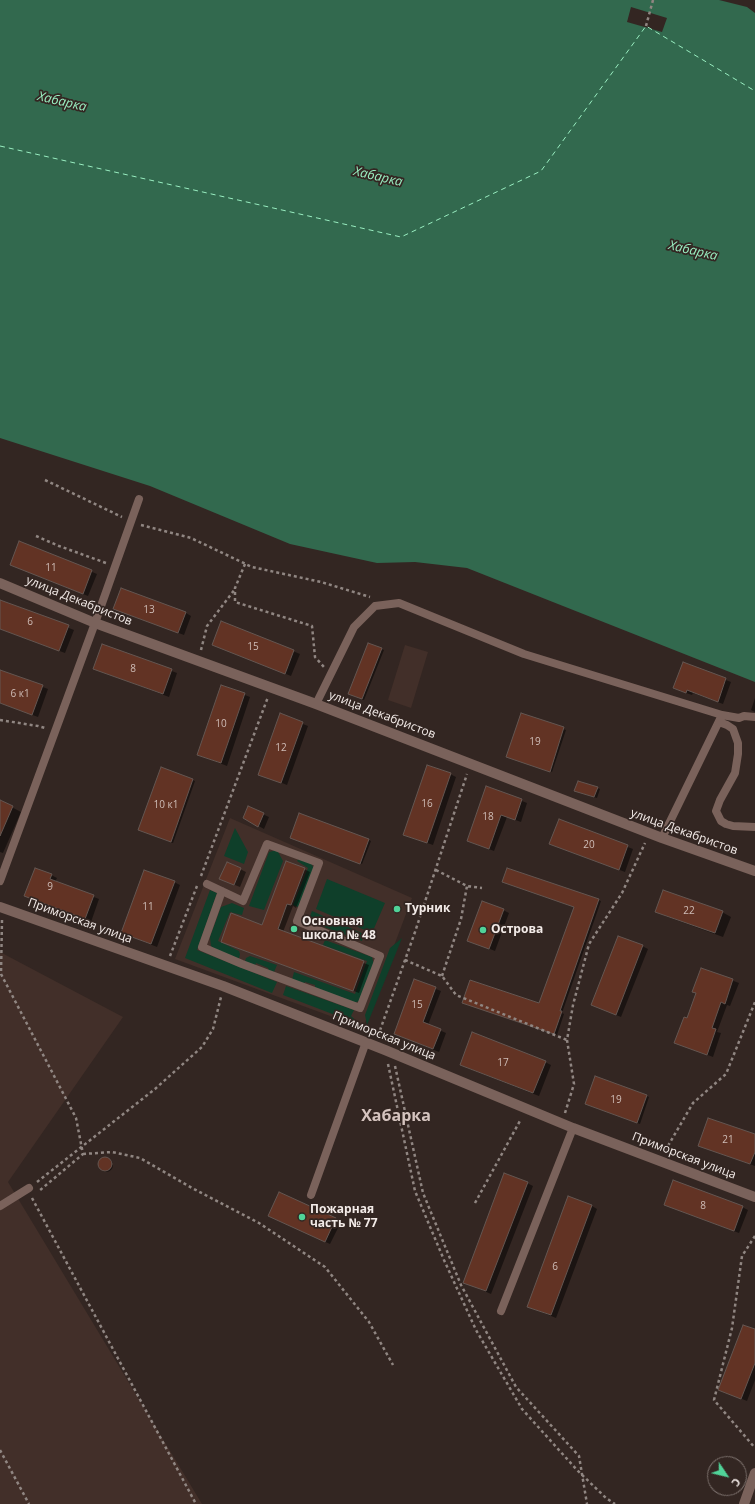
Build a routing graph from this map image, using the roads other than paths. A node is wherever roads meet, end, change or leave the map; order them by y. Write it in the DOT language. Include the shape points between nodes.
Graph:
graph roads {
  1 [pos="139,499"];
  2 [pos="0,583"];
  3 [pos="95,623"];
  4 [pos="316,704"];
  5 [pos="755,717"];
  6 [pos="720,719"];
  7 [pos="755,827"];
  8 [pos="662,838"];
  9 [pos="755,872"];
  10 [pos="0,881"];
  11 [pos="207,884"];
  12 [pos="222,891"];
  13 [pos="1,907"];
  14 [pos="370,1044"];
  15 [pos="573,1128"];
  16 [pos="27,1189"];
  17 [pos="311,1195"];
  18 [pos="755,1197"];
  19 [pos="0,1206"];
  20 [pos="501,1311"];
  21 [pos="755,1473"];
  22 [pos="744,1504"];
  1 -- 3 [label="lane"];
  2 -- 3 [label="street, улица Декабристов"];
  3 -- 4 [label="street, улица Декабристов"];
  3 -- 10 [label="lane"];
  4 -- 6 [label="lane" via="354,627 375,606 399,603 524,654"];
  4 -- 8 [label="street, улица Декабристов"];
  5 -- 6 [label="lane"];
  6 -- 7 [label="lane" via="733,729 738,743 738,754 735,773 716,811 721,821 726,824"];
  6 -- 8 [label="lane"];
  8 -- 9 [label="street, улица Декабристов"];
  11 -- 12 [label="lane"];
  12 -- 12 [label="lane" via="202,947 360,1008 380,956 297,921 319,863 267,844 243,900"];
  13 -- 14 [label="street, Приморская улица" via="223,986"];
  14 -- 15 [label="street, Приморская улица"];
  14 -- 17 [label="lane"];
  15 -- 18 [label="street, Приморская улица"];
  15 -- 20 [label="lane"];
  16 -- 19 [label="lane"];
  21 -- 22 [label="street"];
}
